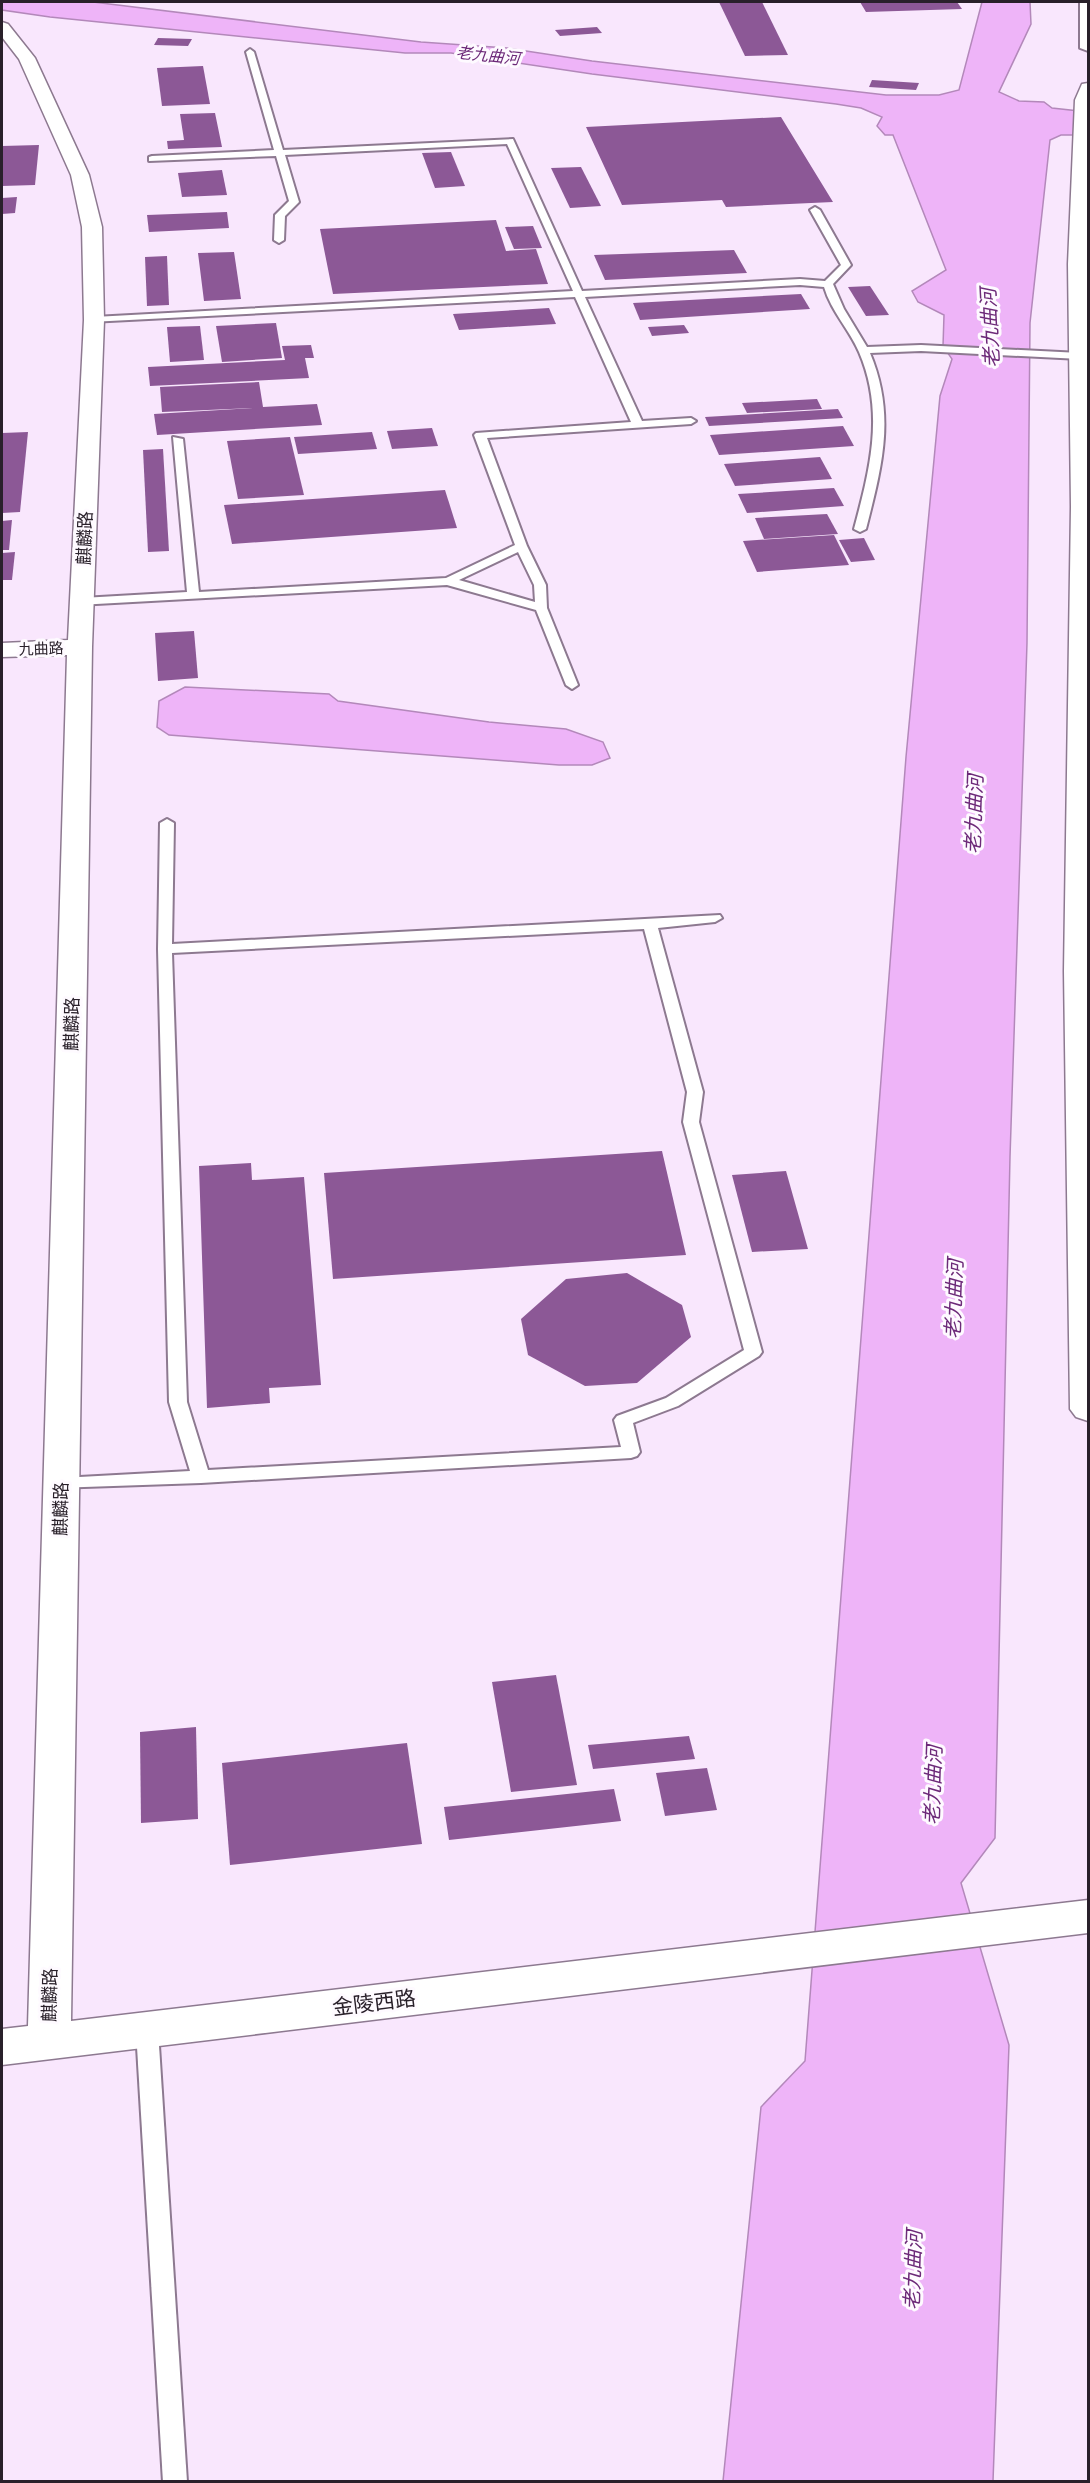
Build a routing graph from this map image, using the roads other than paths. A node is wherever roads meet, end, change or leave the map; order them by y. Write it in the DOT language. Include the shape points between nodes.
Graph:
graph roads {
  1 [pos="1084,2"];
  2 [pos="2,27"];
  3 [pos="1089,48"];
  4 [pos="250,52"];
  5 [pos="1089,88"];
  6 [pos="282,153"];
  7 [pos="152,159"];
  8 [pos="815,210"];
  9 [pos="279,240"];
  10 [pos="828,284"];
  11 [pos="579,294"];
  12 [pos="94,320"];
  13 [pos="864,350"];
  14 [pos="1080,356"];
  15 [pos="692,422"];
  16 [pos="638,425"];
  17 [pos="177,439"];
  18 [pos="1086,507"];
  19 [pos="860,529"];
  20 [pos="521,546"];
  21 [pos="448,581"];
  22 [pos="193,596"];
  23 [pos="82,602"];
  24 [pos="541,608"];
  25 [pos="80,647"];
  26 [pos="2,650"];
  27 [pos="572,686"];
  28 [pos="167,823"];
  29 [pos="715,918"];
  30 [pos="650,924"];
  31 [pos="165,949"];
  32 [pos="1089,1409"];
  33 [pos="201,1477"];
  34 [pos="61,1484"];
  35 [pos="1089,1917"];
  36 [pos="147,2030"];
  37 [pos="49,2042"];
  38 [pos="2,2048"];
  39 [pos="175,2481"];
  1 -- 3 [label="lane" via="1084,48"];
  2 -- 12 [label="street, 麒麟路" via="27,58 80,175 92,227"];
  4 -- 6 [label="lane"];
  5 -- 14 [label="street" via="1084,100 1082,139"];
  6 -- 7 [label="lane"];
  6 -- 9 [label="lane" via="294,202 280,215"];
  6 -- 11 [label="lane" via="510,141"];
  8 -- 10 [label="lane" via="846,265"];
  10 -- 11 [label="lane" via="800,282"];
  10 -- 13 [label="lane" via="831,296"];
  11 -- 12 [label="lane"];
  11 -- 16 [label="lane"];
  12 -- 23 [label="street, 麒麟路"];
  13 -- 14 [label="lane" via="921,348"];
  13 -- 19 [label="lane" via="881,398 878,455"];
  14 -- 18 [label="street"];
  15 -- 16 [label="lane"];
  16 -- 20 [label="lane" via="480,435"];
  17 -- 22 [label="lane"];
  18 -- 32 [label="street" via="1079,970"];
  20 -- 21 [label="lane"];
  20 -- 24 [label="lane" via="540,585"];
  21 -- 22 [label="lane"];
  21 -- 24 [label="lane"];
  22 -- 23 [label="lane"];
  23 -- 25 [label="street, 麒麟路"];
  24 -- 27 [label="lane"];
  25 -- 26 [label="street, 九曲路"];
  25 -- 34 [label="street, 麒麟路"];
  28 -- 31 [label="lane"];
  29 -- 30 [label="lane"];
  30 -- 31 [label="lane"];
  30 -- 33 [label="lane" via="695,1092 691,1122 753,1352 672,1402 623,1420 631,1452"];
  31 -- 33 [label="lane" via="178,1402"];
  33 -- 34 [label="lane"];
  34 -- 37 [label="street, 麒麟路"];
  35 -- 36 [label="street, 金陵西路"];
  36 -- 37 [label="street, 金陵西路"];
  36 -- 39 [label="lane"];
  37 -- 38 [label="street, 金陵西路"];
}
